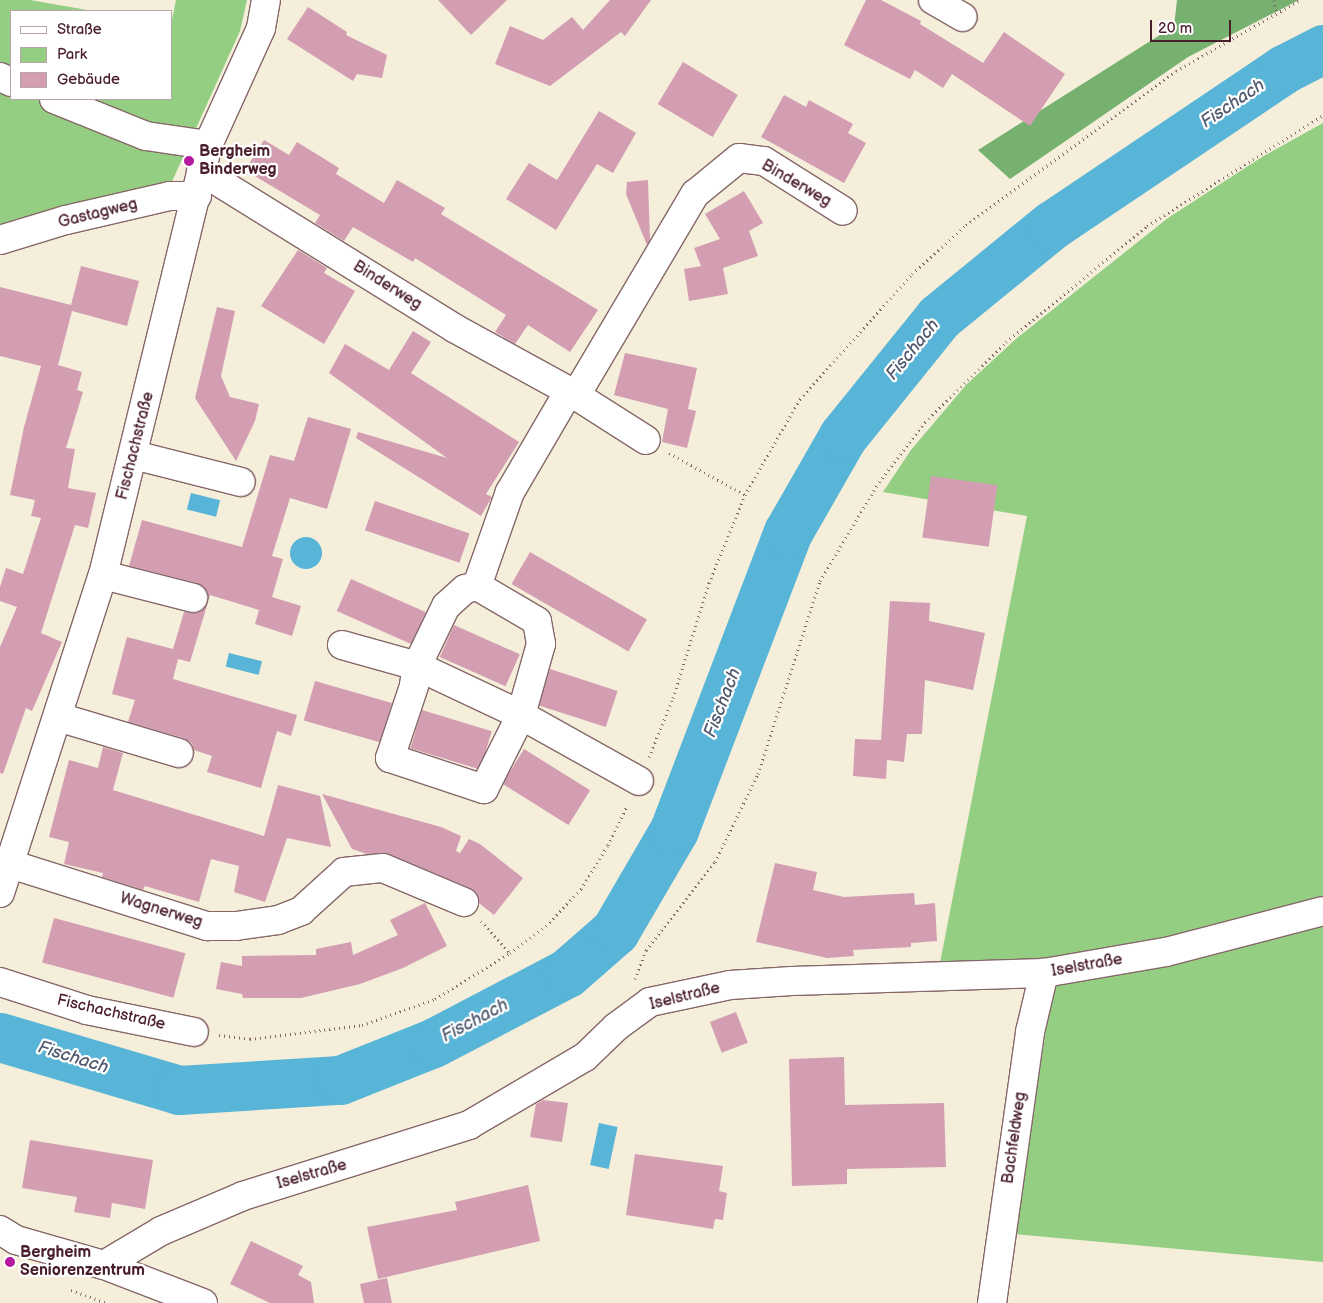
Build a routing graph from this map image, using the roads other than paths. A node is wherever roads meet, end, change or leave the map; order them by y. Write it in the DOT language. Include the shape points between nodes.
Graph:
graph roads {
  1 [pos="266,0"];
  2 [pos="933,0"];
  3 [pos="962,18"];
  4 [pos="56,100"];
  5 [pos="208,145"];
  6 [pos="199,184"];
  7 [pos="843,211"];
  8 [pos="0,240"];
  9 [pos="573,393"];
  10 [pos="646,440"];
  11 [pos="134,455"];
  12 [pos="241,482"];
  13 [pos="104,575"];
  14 [pos="477,586"];
  15 [pos="192,598"];
  16 [pos="342,645"];
  17 [pos="417,666"];
  18 [pos="521,715"];
  19 [pos="58,717"];
  20 [pos="180,753"];
  21 [pos="639,781"];
  22 [pos="10,864"];
  23 [pos="0,893"];
  24 [pos="464,902"];
  25 [pos="1323,911"];
  26 [pos="1044,974"];
  27 [pos="0,982"];
  28 [pos="194,1032"];
  29 [pos="0,1230"];
  30 [pos="104,1264"];
  31 [pos="203,1303"];
  32 [pos="992,1303"];
  1 -- 5 [label="street, Fischachstraße" via="261,28"];
  2 -- 3 [label="street"];
  4 -- 5 [label="street" via="146,136"];
  5 -- 6 [label="street, Fischachstraße"];
  6 -- 8 [label="street, Gastagweg" via="170,196 66,220"];
  6 -- 9 [label="street, Binderweg"];
  6 -- 11 [label="street, Fischachstraße"];
  7 -- 9 [label="street, Binderweg" via="764,161 739,158 695,194"];
  9 -- 10 [label="street, Binderweg"];
  9 -- 14 [label="street" via="510,492"];
  11 -- 12 [label="street"];
  11 -- 13 [label="street, Fischachstraße"];
  13 -- 15 [label="street"];
  13 -- 19 [label="street, Fischachstraße"];
  14 -- 17 [label="street" via="465,589 446,606"];
  14 -- 18 [label="street" via="537,621 541,644"];
  16 -- 17 [label="street"];
  17 -- 18 [label="street"];
  17 -- 18 [label="street" via="414,686 390,758 484,789"];
  18 -- 21 [label="street"];
  19 -- 20 [label="street"];
  19 -- 22 [label="street, Fischachstraße"];
  22 -- 23 [label="street, Fischachstraße"];
  22 -- 24 [label="street, Wagnerweg" via="207,926 278,920 300,911 344,872 383,868"];
  25 -- 26 [label="street, Iselstraße" via="1183,948"];
  26 -- 30 [label="street, Iselstraße" via="792,980 730,985 650,1002 616,1027 585,1057 469,1125 242,1196 161,1231"];
  26 -- 32 [label="street, Bachfeldweg" via="1030,1032"];
  27 -- 28 [label="street, Fischachstraße" via="86,1010"];
  29 -- 30 [label="street" via="16,1240"];
  30 -- 31 [label="street"];
}
